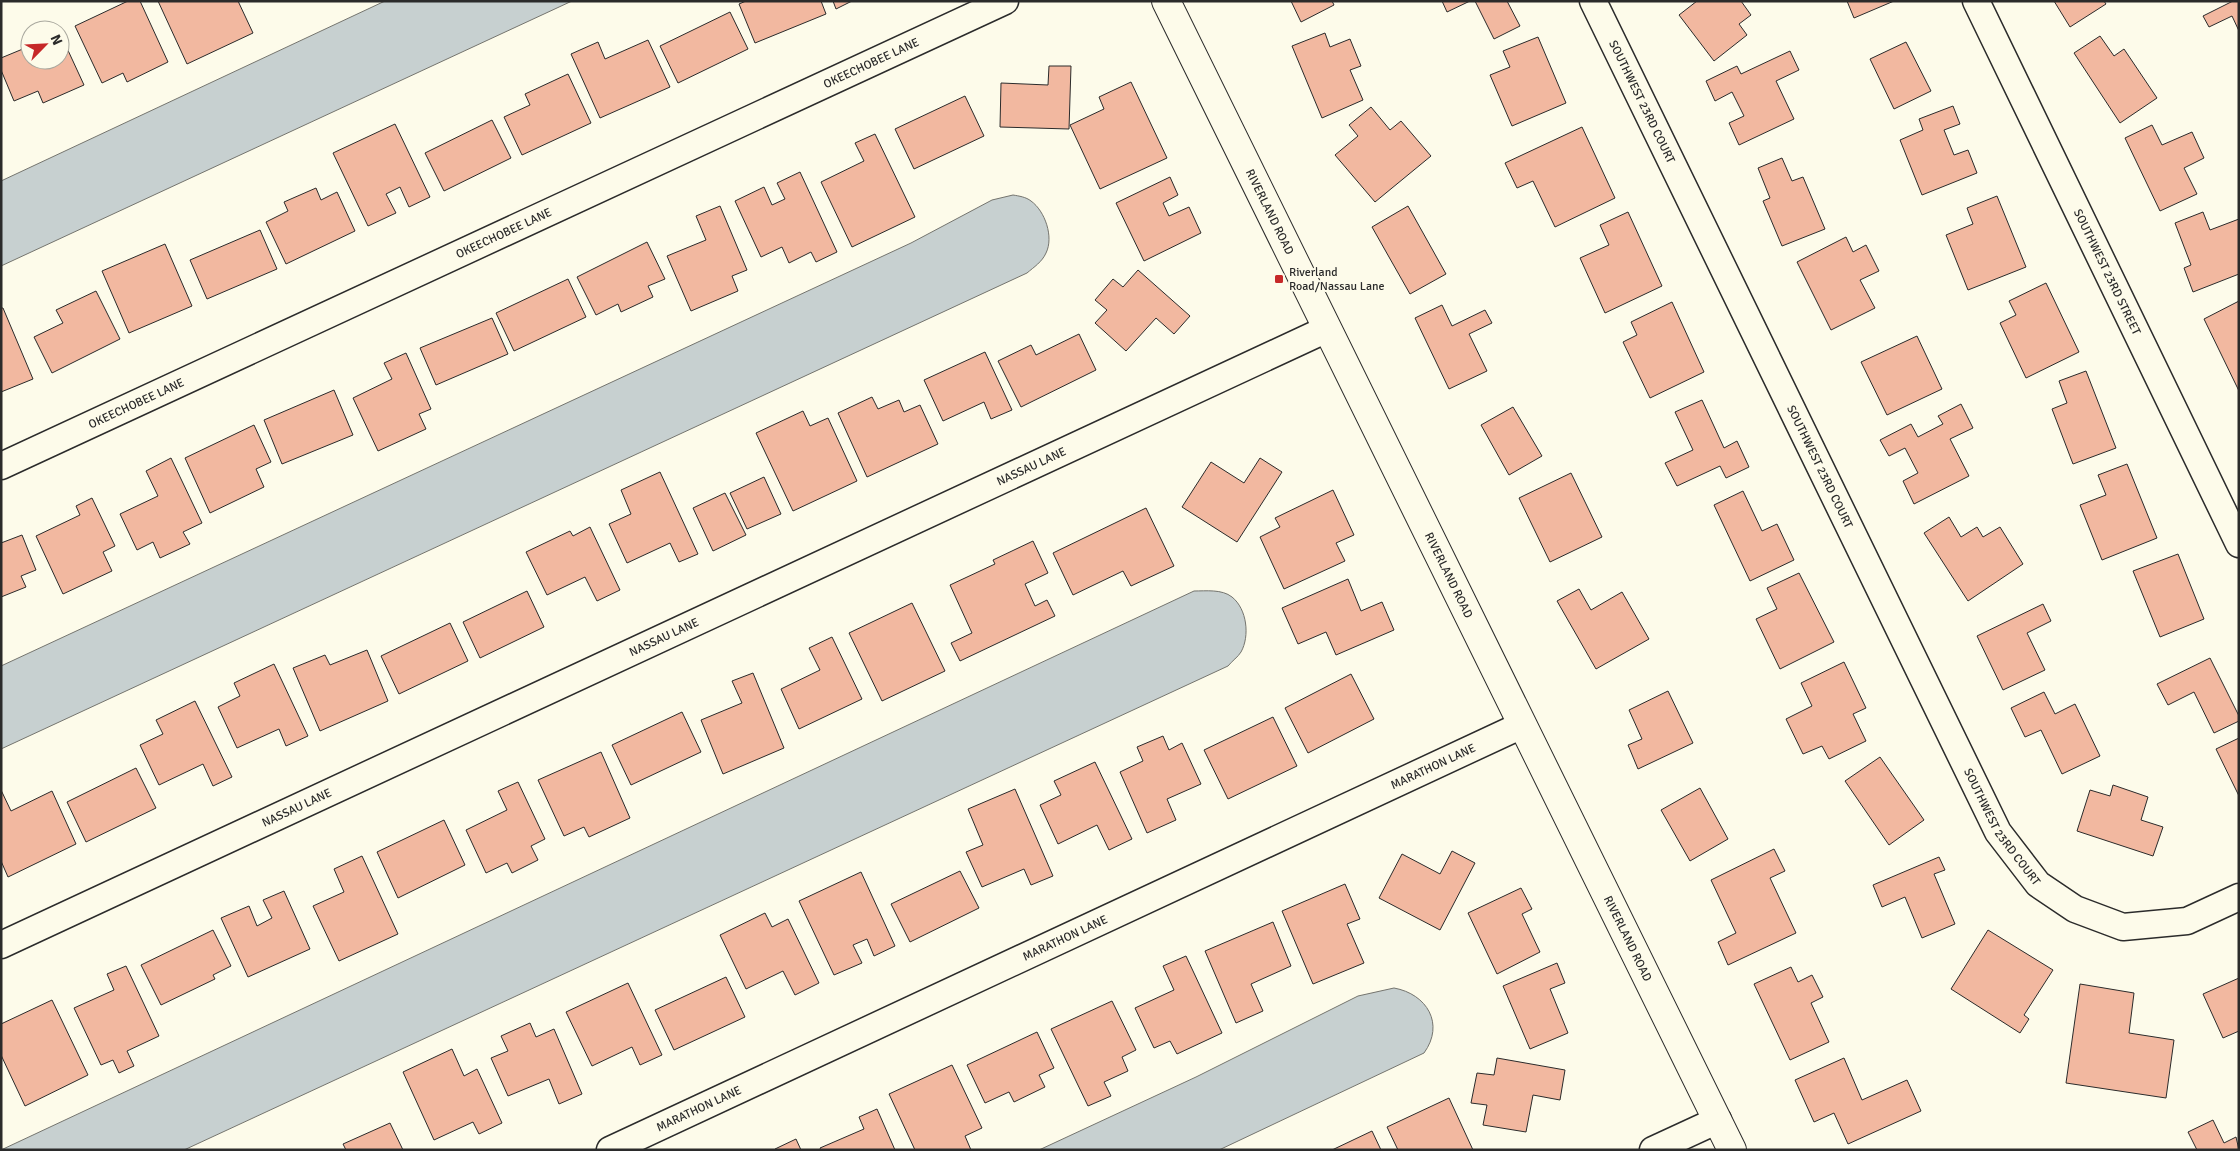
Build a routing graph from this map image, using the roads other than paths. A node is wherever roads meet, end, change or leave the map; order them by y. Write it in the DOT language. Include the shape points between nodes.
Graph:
graph roads {
  1 [pos="1005,1"];
  2 [pos="1166,1"];
  3 [pos="1593,1"];
  4 [pos="1976,1"];
  5 [pos="1326,329"];
  6 [pos="1,466"];
  7 [pos="2239,544"];
  8 [pos="1522,725"];
  9 [pos="2239,897"];
  10 [pos="1,945"];
  11 [pos="1718,1120"];
  12 [pos="610,1150"];
  13 [pos="1654,1150"];
  14 [pos="1732,1150"];
  1 -- 6 [label="street, OKEECHOBEE LANE"];
  2 -- 5 [label="street, RIVERLAND ROAD"];
  3 -- 9 [label="street, SOUTHWEST 23RD COURT" via="1998,832 2038,884 2075,909 2123,926 2187,921"];
  4 -- 7 [label="street, SOUTHWEST 23RD STREET"];
  5 -- 8 [label="street, RIVERLAND ROAD"];
  5 -- 10 [label="street, NASSAU LANE"];
  8 -- 11 [label="street, RIVERLAND ROAD"];
  8 -- 12 [label="street, MARATHON LANE"];
  11 -- 13 [label="street"];
  11 -- 14 [label="street, RIVERLAND ROAD"];
}
